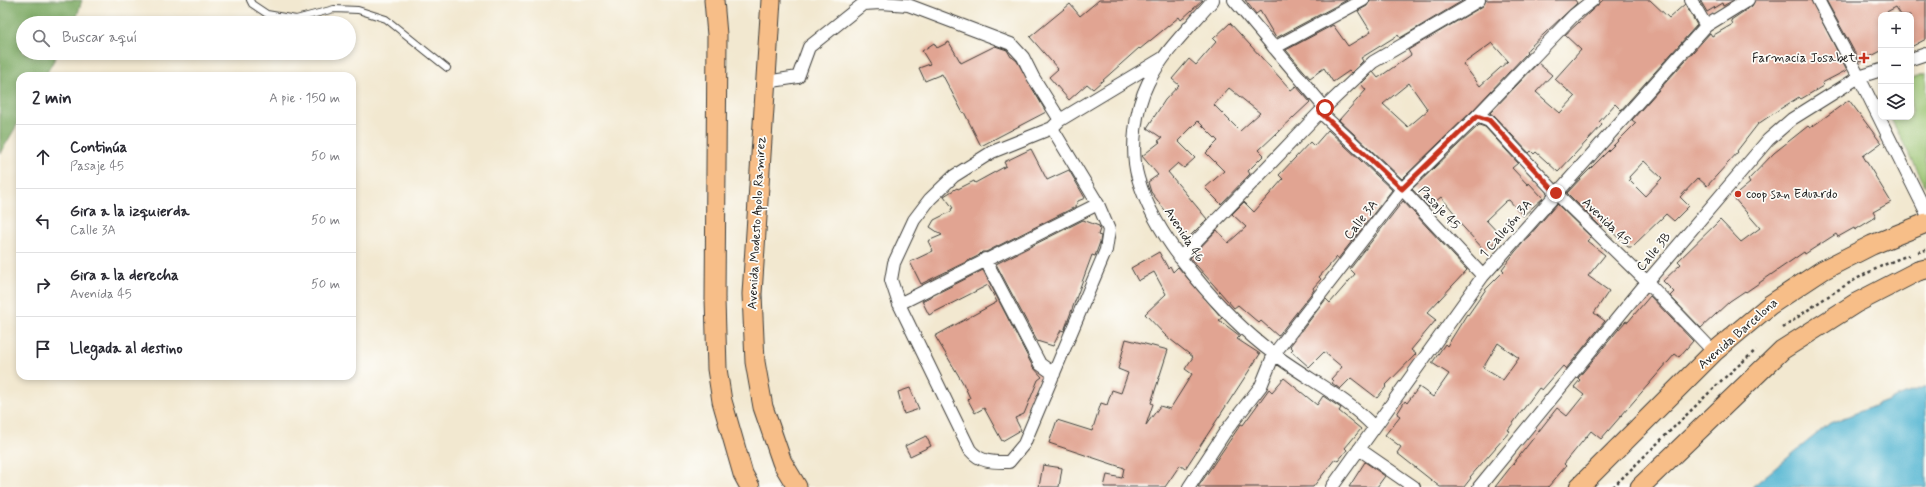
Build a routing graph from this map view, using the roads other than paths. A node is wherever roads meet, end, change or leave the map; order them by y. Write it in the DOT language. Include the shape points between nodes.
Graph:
graph roads {
  1 [pos="250,0"];
  2 [pos="714,0"];
  3 [pos="771,0"];
  4 [pos="1213,0"];
  5 [pos="1234,0"];
  6 [pos="1363,0"];
  7 [pos="1479,0"];
  8 [pos="1593,0"];
  9 [pos="1691,0"];
  10 [pos="1748,0"];
  11 [pos="1818,0"];
  12 [pos="279,16"];
  13 [pos="307,16"];
  14 [pos="1706,26"];
  15 [pos="1274,48"];
  16 [pos="1926,54"];
  17 [pos="1163,58"];
  18 [pos="1914,58"];
  19 [pos="447,68"];
  20 [pos="1878,71"];
  21 [pos="1859,77"];
  22 [pos="766,82"];
  23 [pos="1323,110"];
  24 [pos="1477,116"];
  25 [pos="1056,124"];
  26 [pos="1402,189"];
  27 [pos="1556,193"];
  28 [pos="1098,204"];
  29 [pos="1926,212"];
  30 [pos="1926,222"];
  31 [pos="1180,258"];
  32 [pos="985,259"];
  33 [pos="1926,269"];
  34 [pos="1483,276"];
  35 [pos="1647,282"];
  36 [pos="899,304"];
  37 [pos="1714,352"];
  38 [pos="1274,354"];
  39 [pos="1054,374"];
  40 [pos="1374,427"];
  41 [pos="1359,449"];
  42 [pos="750,487"];
  43 [pos="797,487"];
  44 [pos="1189,487"];
  45 [pos="1332,487"];
  46 [pos="1414,487"];
  47 [pos="1479,487"];
  48 [pos="1580,487"];
  49 [pos="1640,487"];
  1 -- 12 [label="lane" via="267,14"];
  2 -- 42 [label="main road" via="717,36 717,369 724,408 743,474"];
  3 -- 22 [label="main road, Avenida Modesto Apolo Ramirez"];
  4 -- 17 [label="street, Avenida 46"];
  5 -- 15 [label="street, Pasaje 45"];
  6 -- 15 [label="street"];
  7 -- 23 [label="street" via="1373,62"];
  8 -- 24 [label="street, Calle 3A" via="1574,15"];
  9 -- 14 [label="street"];
  10 -- 14 [label="street, 1 Callejón 3A"];
  11 -- 21 [label="street"];
  13 -- 19 [label="lane" via="334,9 358,10 386,19"];
  14 -- 27 [label="street, 1 Callejón 3A"];
  15 -- 23 [label="street, Pasaje 45"];
  16 -- 18 [label="street"];
  17 -- 25 [label="street"];
  17 -- 31 [label="street, Avenida 46" via="1145,91 1137,114 1134,142 1138,177 1150,209"];
  20 -- 21 [label="street, Calle 3B"];
  21 -- 29 [label="street"];
  21 -- 35 [label="street, Calle 3B" via="1792,119 1768,140"];
  22 -- 25 [label="street" via="798,77 808,47 863,4 908,6 1011,44 1023,57"];
  22 -- 43 [label="main road, Avenida Modesto Apolo Ramirez" via="752,294 754,362 763,407 782,462"];
  23 -- 26 [label="street, Pasaje 45"];
  23 -- 31 [label="street"];
  24 -- 26 [label="street, Calle 3A"];
  24 -- 27 [label="street, Avenida 45" via="1489,120"];
  25 -- 28 [label="street"];
  25 -- 36 [label="street" via="992,152 954,176 930,199 914,220 894,263 891,280"];
  26 -- 34 [label="street, Pasaje 45"];
  26 -- 38 [label="street, Calle 3A"];
  27 -- 34 [label="street, 1 Callejón 3A"];
  27 -- 35 [label="street, Avenida 45"];
  28 -- 32 [label="street"];
  28 -- 39 [label="street" via="1109,230 1106,250"];
  30 -- 37 [label="main road, Avenida Barcelona" via="1823,270 1770,305"];
  31 -- 38 [label="street, Avenida 46" via="1240,326"];
  32 -- 36 [label="street"];
  32 -- 39 [label="street" via="1040,364"];
  33 -- 49 [label="main road" via="1856,303 1782,350"];
  34 -- 40 [label="street, 1 Callejón 3A"];
  35 -- 37 [label="street, Avenida 45"];
  35 -- 47 [label="street, Calle 3B"];
  36 -- 39 [label="street" via="970,450 977,458 1009,462 1024,444"];
  37 -- 48 [label="main road, Avenida Barcelona"];
  38 -- 40 [label="street, Avenida 46" via="1360,412"];
  38 -- 44 [label="street, Calle 3A" via="1261,386 1225,432"];
  40 -- 41 [label="street, 1 Callejón 3A"];
  41 -- 45 [label="street, 1 Callejón 3A"];
  41 -- 46 [label="street"];
}
